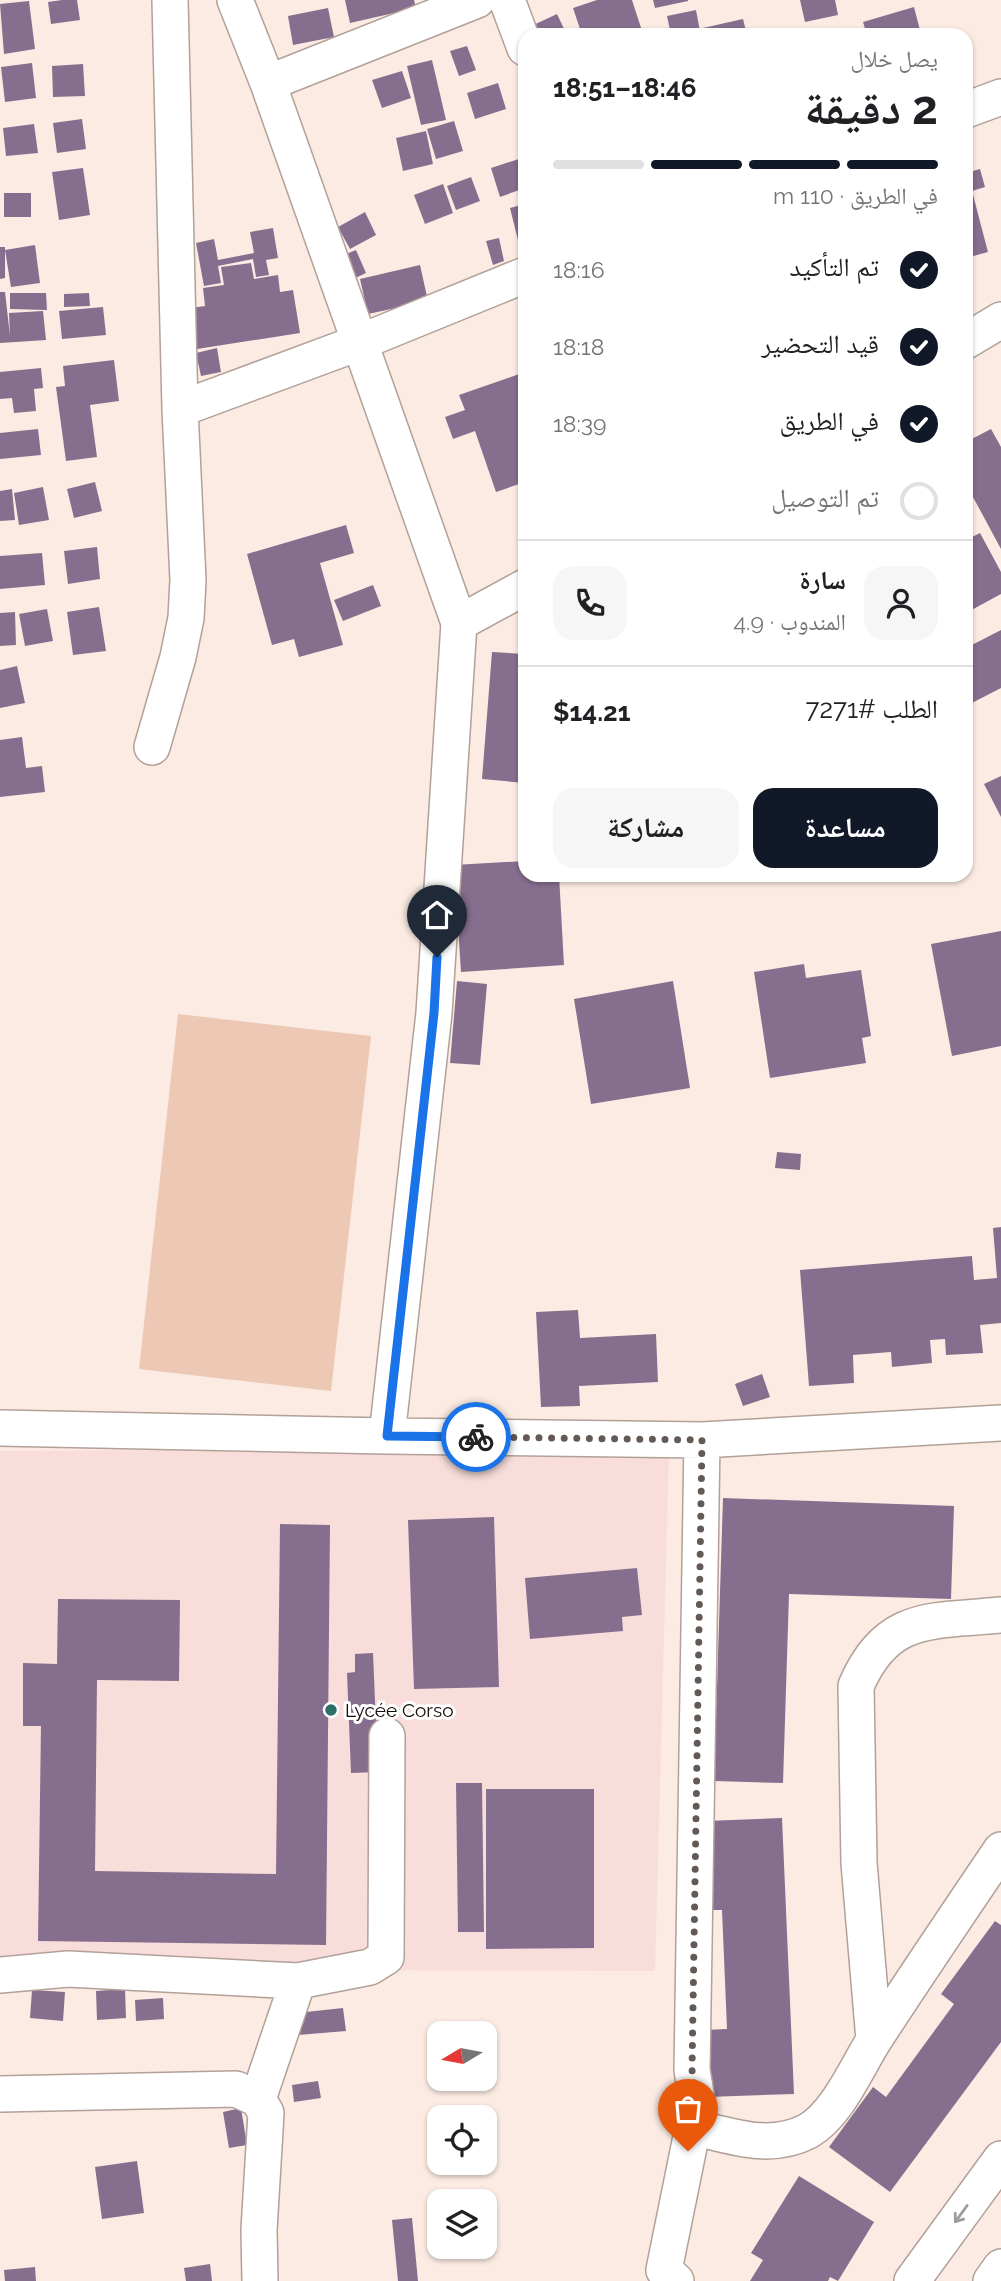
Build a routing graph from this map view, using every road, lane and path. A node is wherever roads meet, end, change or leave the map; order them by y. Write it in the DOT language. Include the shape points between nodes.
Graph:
graph roads {
  1 [pos="170,0"];
  2 [pos="235,0"];
  3 [pos="477,0"];
  4 [pos="507,0"];
  5 [pos="518,29"];
  6 [pos="268,83"];
  7 [pos="1001,97"];
  8 [pos="973,107"];
  9 [pos="518,278"];
  10 [pos="1001,320"];
  11 [pos="973,337"];
  12 [pos="358,343"];
  13 [pos="180,409"];
  14 [pos="518,591"];
  15 [pos="459,622"];
  16 [pos="152,747"];
  17 [pos="1001,1423"];
  18 [pos="0,1428"];
  19 [pos="387,1436"];
  20 [pos="702,1440"];
  21 [pos="1001,1615"];
  22 [pos="387,1736"];
  23 [pos="1001,1850"];
  24 [pos="0,1975"];
  25 [pos="298,1981"];
  26 [pos="874,2040"];
  27 [pos="0,2094"];
  28 [pos="258,2099"];
  29 [pos="693,2127"];
  30 [pos="1001,2159"];
  31 [pos="1001,2267"];
  32 [pos="260,2281"];
  33 [pos="676,2281"];
  34 [pos="912,2281"];
  35 [pos="991,2281"];
  1 -- 13 [label="street"];
  2 -- 6 [label="street"];
  3 -- 6 [label="street"];
  4 -- 5 [label="street"];
  6 -- 12 [label="street"];
  7 -- 8 [label="street"];
  9 -- 12 [label="street"];
  10 -- 11 [label="street"];
  12 -- 13 [label="street"];
  12 -- 15 [label="street"];
  13 -- 16 [label="street" via="186,618"];
  14 -- 15 [label="street"];
  15 -- 19 [label="street" via="434,1013"];
  17 -- 20 [label="street"];
  18 -- 19 [label="street"];
  19 -- 20 [label="street"];
  20 -- 29 [label="street" via="692,2070 697,2100"];
  21 -- 26 [label="street" via="916,1623 884,1641 866,1662 856,1686 859,1863"];
  22 -- 25 [label="street" via="386,1957 370,1967"];
  23 -- 26 [label="street"];
  24 -- 25 [label="street" via="68,1969"];
  25 -- 28 [label="street"];
  26 -- 29 [label="street" via="827,2117 807,2131 749,2141"];
  27 -- 28 [label="street" via="236,2090"];
  28 -- 32 [label="street" via="266,2113"];
  29 -- 33 [label="street" via="664,2270"];
  30 -- 34 [label="street, one-way"];
  31 -- 35 [label="street"];
}
